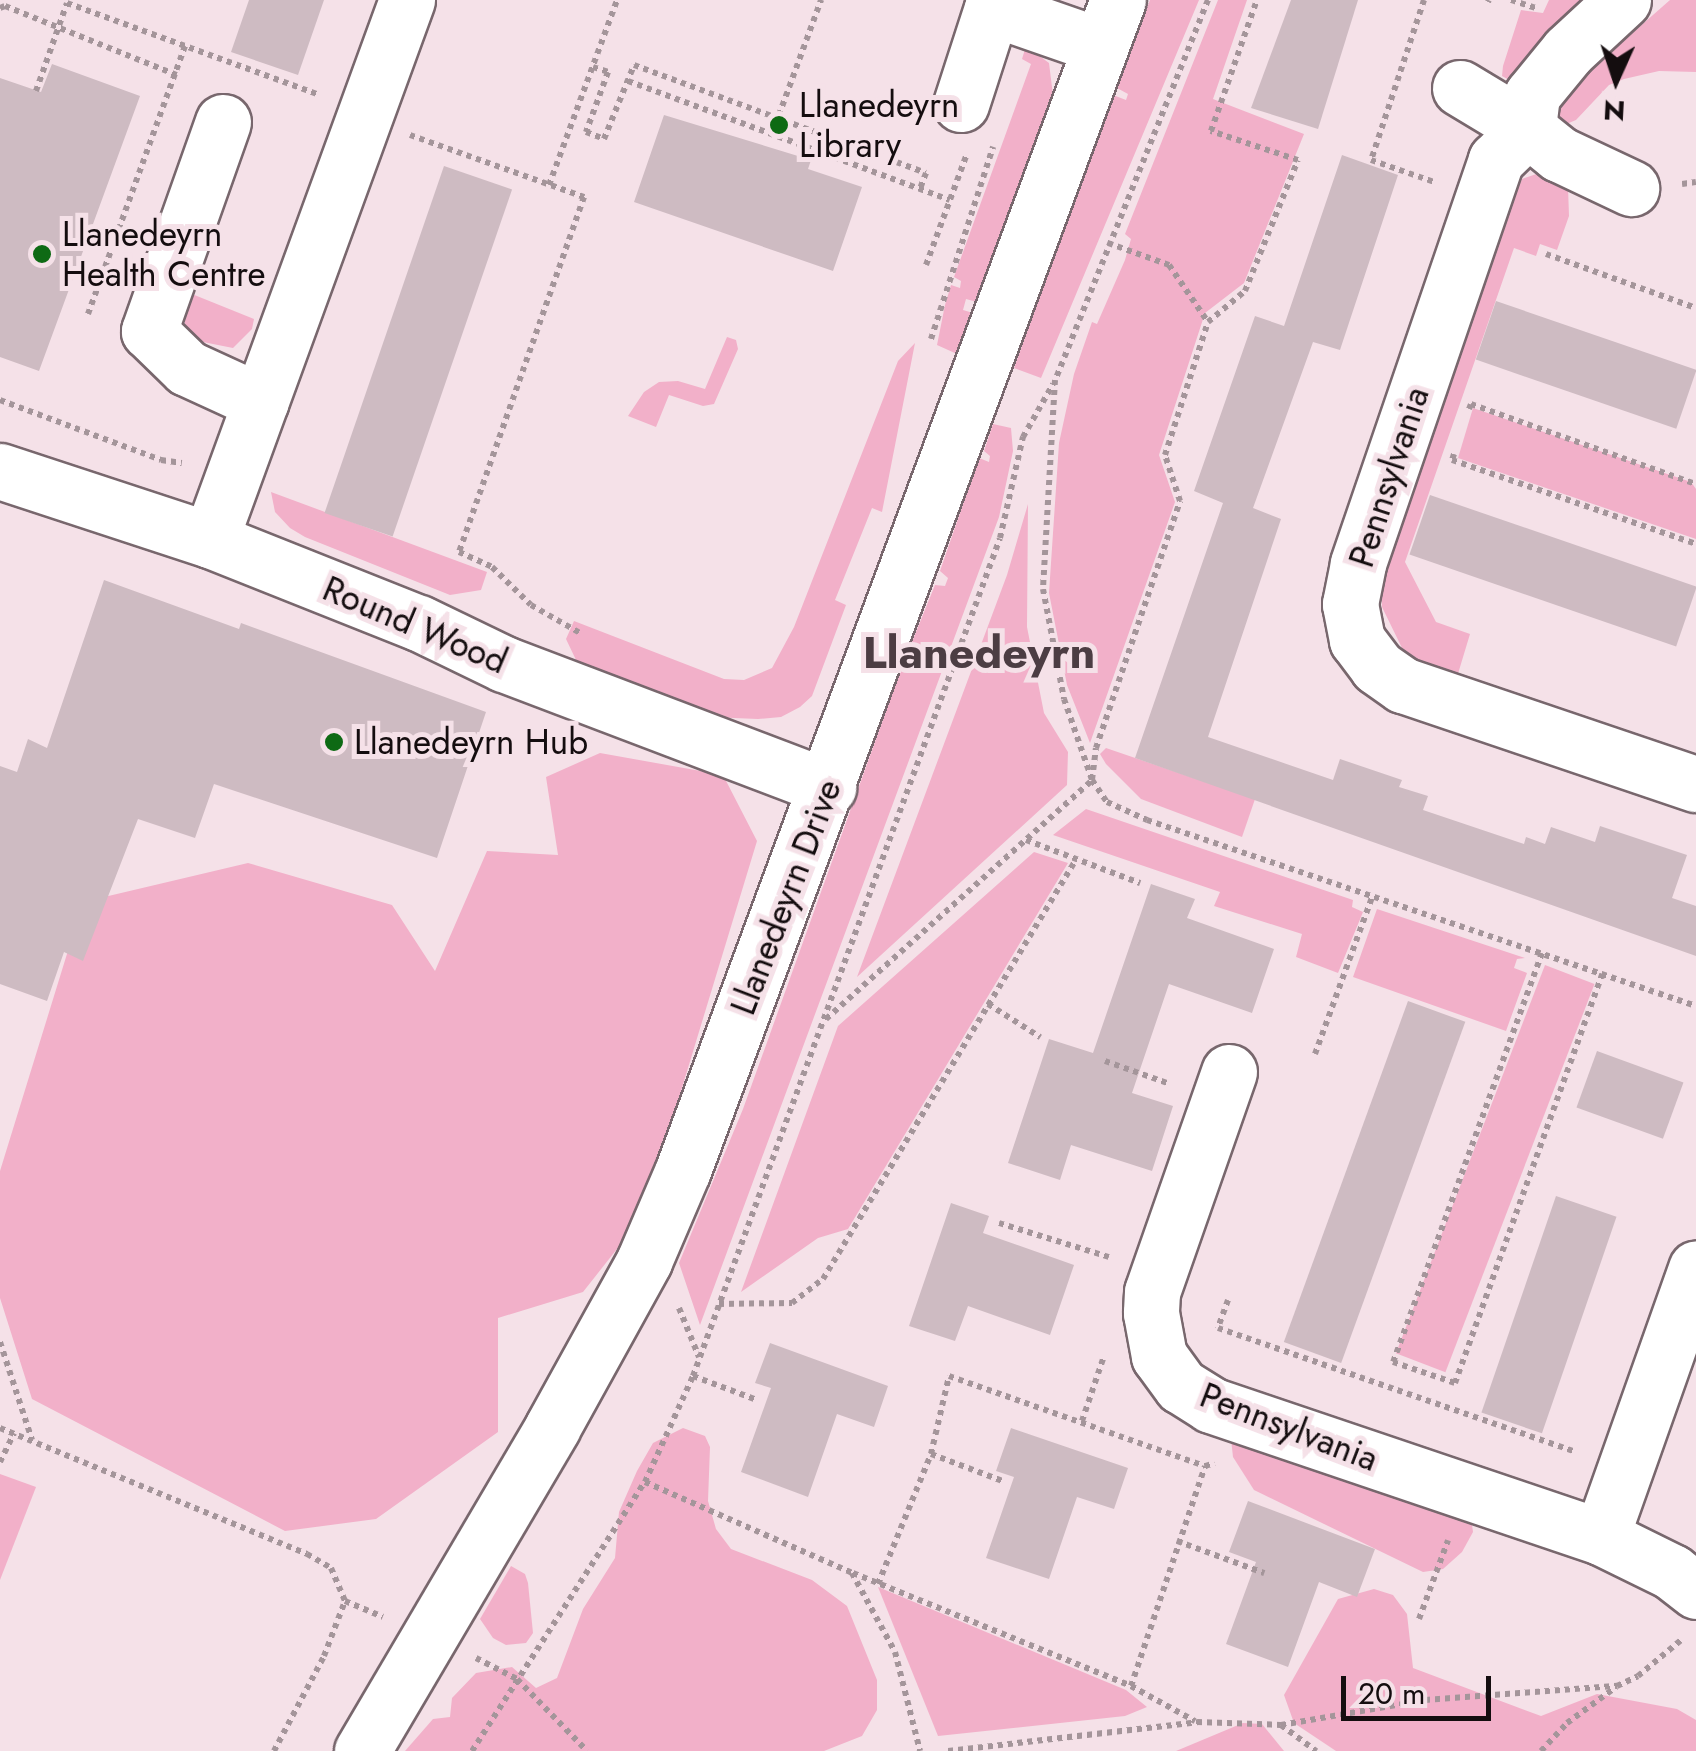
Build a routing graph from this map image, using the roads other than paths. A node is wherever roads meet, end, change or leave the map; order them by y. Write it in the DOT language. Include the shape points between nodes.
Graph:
graph roads {
  1 [pos="407,0"];
  2 [pos="1624,0"];
  3 [pos="1109,23"];
  4 [pos="1460,88"];
  5 [pos="223,122"];
  6 [pos="965,127"];
  7 [pos="1528,129"];
  8 [pos="1631,188"];
  9 [pos="261,402"];
  10 [pos="0,470"];
  11 [pos="210,540"];
  12 [pos="1696,784"];
  13 [pos="828,786"];
  14 [pos="1224,1086"];
  15 [pos="1692,1288"];
  16 [pos="1601,1536"];
  17 [pos="1696,1592"];
  18 [pos="362,1751"];
  1 -- 9 [label="street"];
  2 -- 7 [label="street, Pennsylvania" via="1532,95"];
  3 -- 6 [label="street" via="992,8"];
  3 -- 13 [label="street, Llanedeyrn Drive"];
  4 -- 7 [label="street"];
  5 -- 9 [label="street" via="149,332 187,368"];
  7 -- 8 [label="street" via="1559,154"];
  7 -- 12 [label="street, Pennsylvania" via="1496,160 1358,564 1350,604 1357,640 1402,686"];
  9 -- 11 [label="street"];
  10 -- 11 [label="street, Round Wood"];
  11 -- 13 [label="street, Round Wood" via="509,666"];
  13 -- 18 [label="street, Llanedeyrn Drive" via="644,1261"];
  14 -- 16 [label="street, Pennsylvania" via="1152,1292 1159,1356 1181,1386 1211,1405"];
  15 -- 16 [label="street"];
  16 -- 17 [label="street, Pennsylvania" via="1672,1572"];
}
